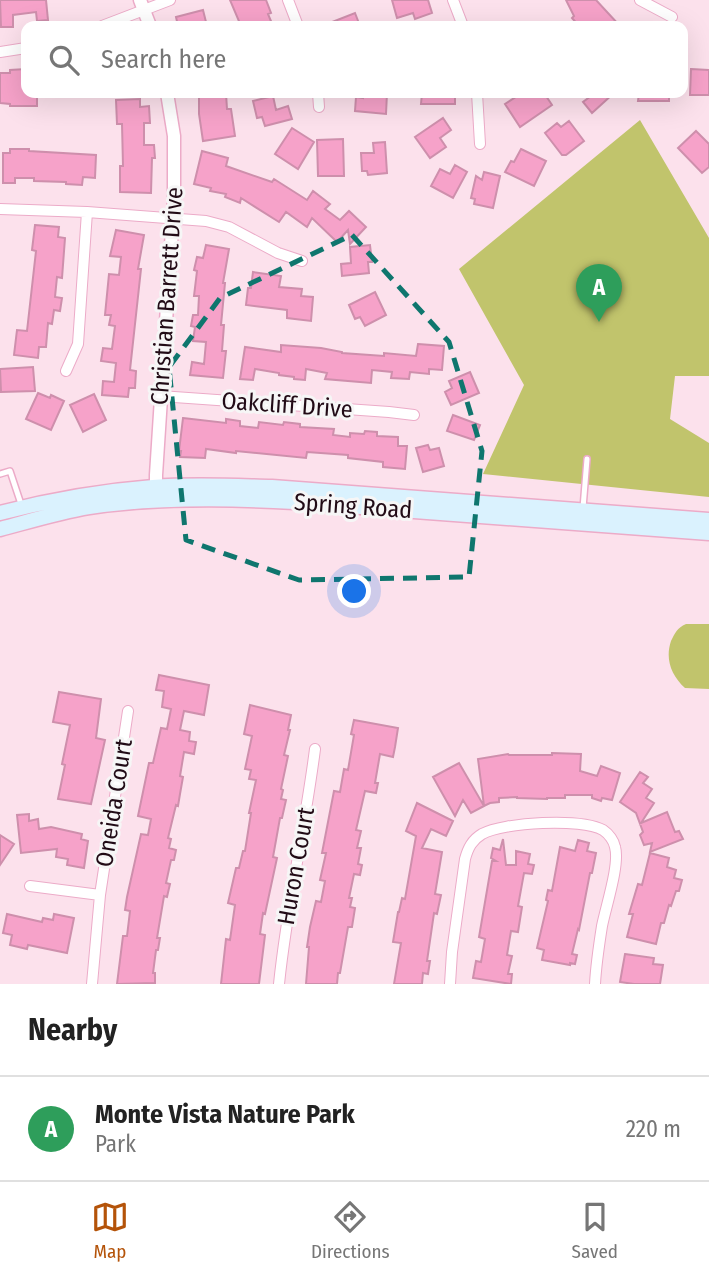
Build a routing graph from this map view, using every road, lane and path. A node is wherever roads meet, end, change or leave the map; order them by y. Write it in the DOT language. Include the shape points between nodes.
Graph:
graph roads {
  1 [pos="170,0"];
  2 [pos="288,0"];
  3 [pos="453,0"];
  4 [pos="640,0"];
  5 [pos="143,5"];
  6 [pos="672,16"];
  7 [pos="112,21"];
  8 [pos="296,21"];
  9 [pos="461,21"];
  10 [pos="21,49"];
  11 [pos="0,52"];
  12 [pos="168,98"];
  13 [pos="318,98"];
  14 [pos="477,98"];
  15 [pos="319,107"];
  16 [pos="480,144"];
  17 [pos="0,209"];
  18 [pos="87,212"];
  19 [pos="172,217"];
  20 [pos="302,261"];
  21 [pos="66,371"];
  22 [pos="160,396"];
  23 [pos="414,415"];
  24 [pos="587,458"];
  25 [pos="0,474"];
  26 [pos="156,494"];
  27 [pos="22,507"];
  28 [pos="582,510"];
  29 [pos="0,513"];
  30 [pos="709,520"];
  31 [pos="0,529"];
  32 [pos="709,533"];
  33 [pos="128,711"];
  34 [pos="315,749"];
  35 [pos="30,886"];
  36 [pos="100,895"];
  37 [pos="92,984"];
  38 [pos="279,984"];
  39 [pos="450,984"];
  40 [pos="595,984"];
  1 -- 5 [label="street"];
  2 -- 8 [label="street"];
  3 -- 9 [label="street"];
  4 -- 6 [label="street"];
  5 -- 7 [label="street"];
  10 -- 11 [label="street"];
  12 -- 19 [label="street, Christian Barrett Drive" via="174,146"];
  13 -- 15 [label="street"];
  14 -- 16 [label="street"];
  17 -- 18 [label="street"];
  18 -- 19 [label="street"];
  18 -- 21 [label="street" via="78,344"];
  19 -- 20 [label="street" via="229,227"];
  19 -- 22 [label="street, Christian Barrett Drive"];
  22 -- 23 [label="street, Oakcliff Drive"];
  22 -- 26 [label="street, Christian Barrett Drive"];
  24 -- 28 [label="lane"];
  25 -- 27 [label="lane" via="10,471"];
  26 -- 27 [label="main road, Spring Road" via="73,497"];
  26 -- 28 [label="main road, Spring Road" via="272,487"];
  26 -- 31 [label="main road, Spring Road"];
  26 -- 32 [label="main road, Spring Road"];
  27 -- 29 [label="main road, Spring Road"];
  28 -- 30 [label="main road, Spring Road"];
  33 -- 36 [label="street, Oneida Court"];
  34 -- 38 [label="street, Huron Court"];
  35 -- 36 [label="street, Oneida Court"];
  36 -- 37 [label="street, Oneida Court"];
  39 -- 40 [label="street" via="469,846 484,833 541,822 602,830 616,848"];
}
